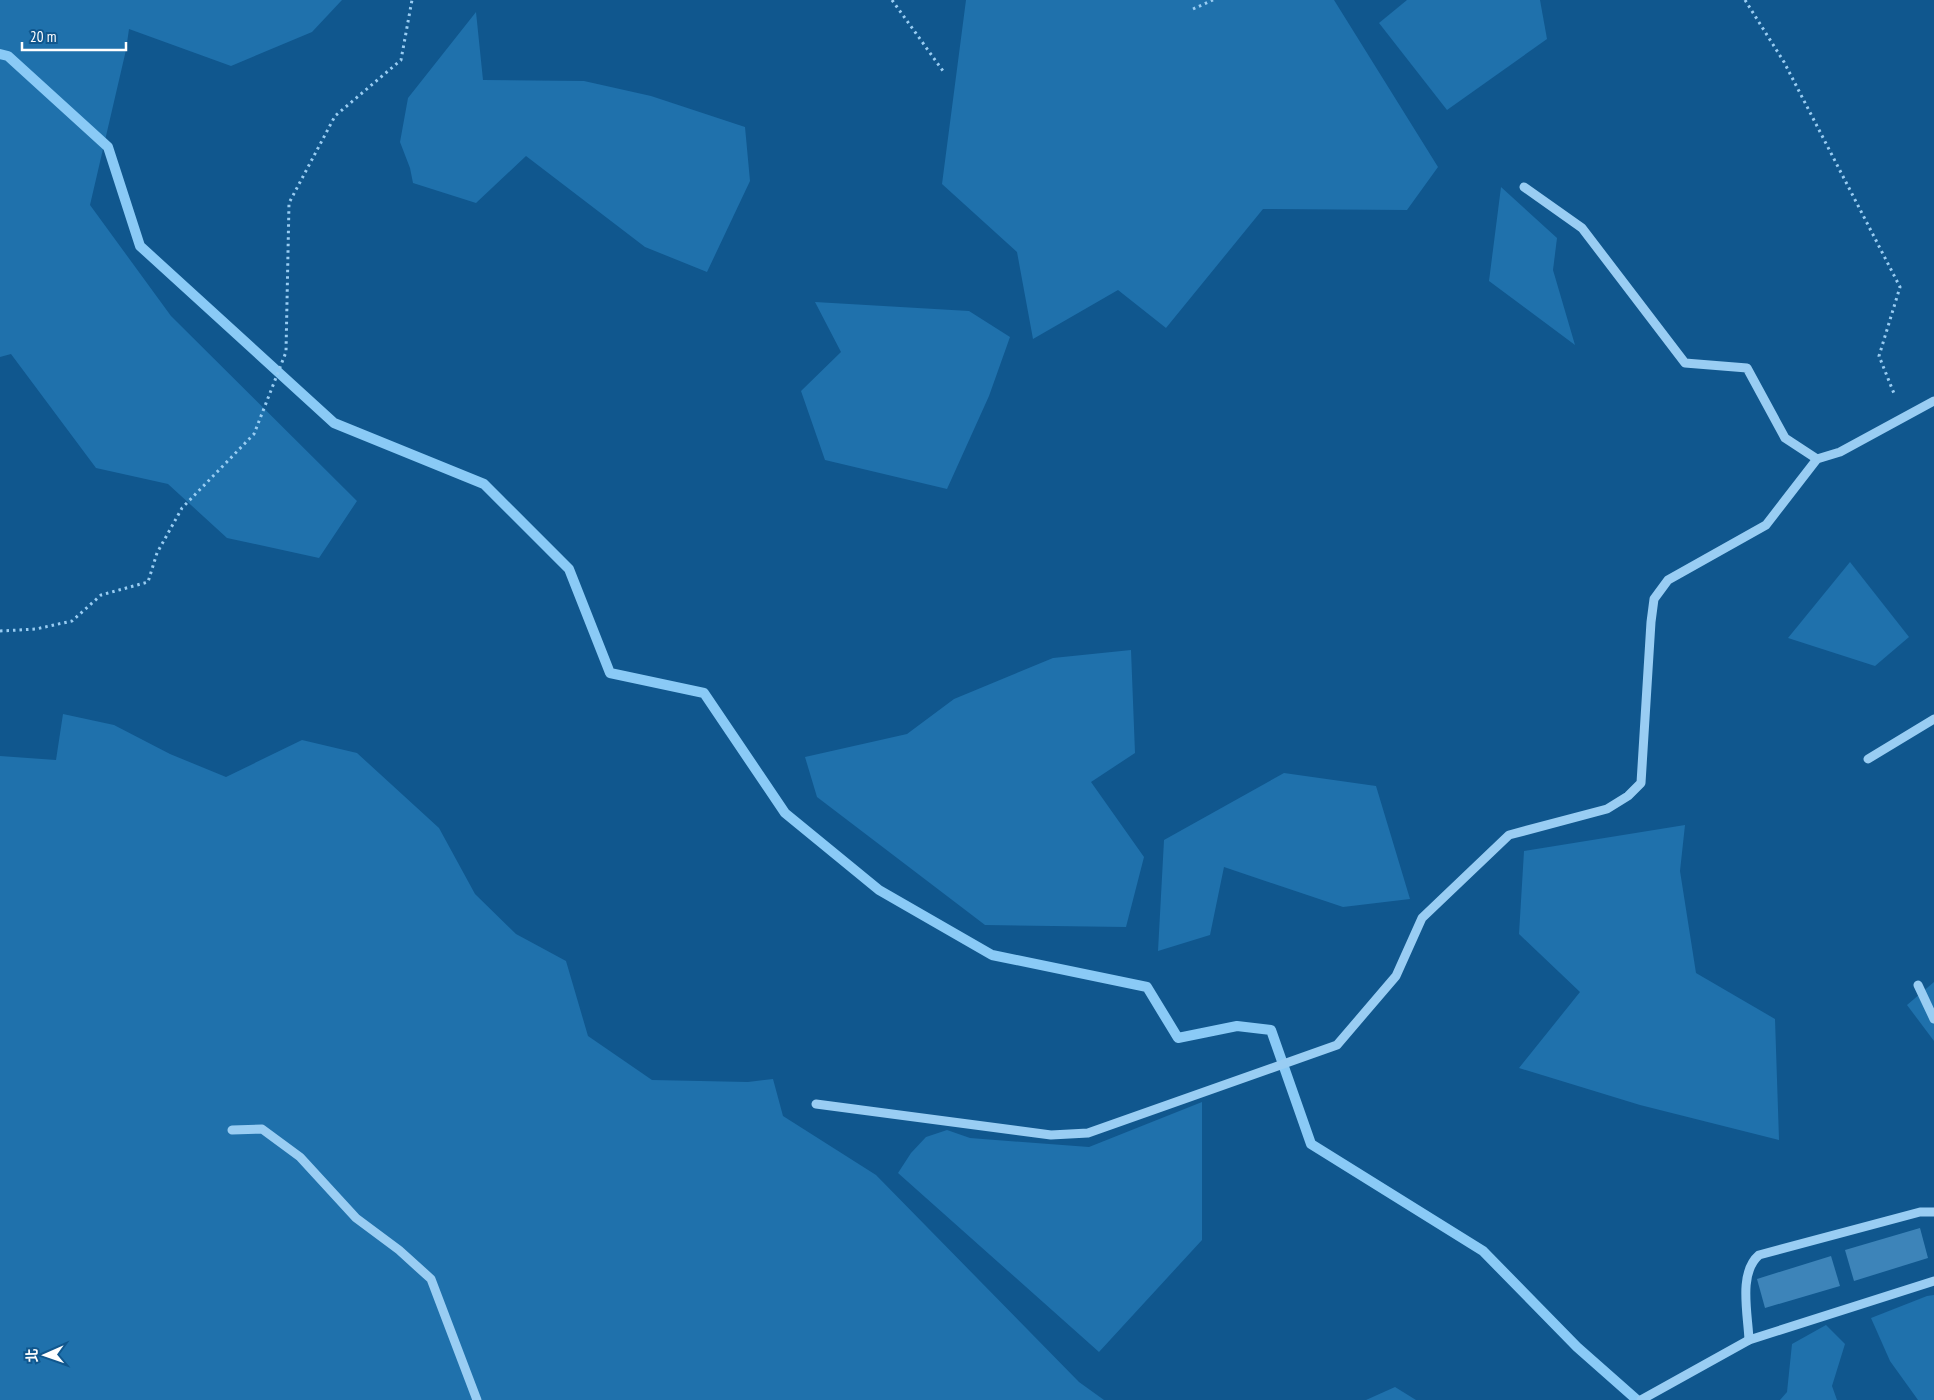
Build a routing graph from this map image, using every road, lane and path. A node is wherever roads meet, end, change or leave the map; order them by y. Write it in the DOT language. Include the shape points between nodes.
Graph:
graph roads {
  1 [pos="412,0"];
  2 [pos="892,0"];
  3 [pos="1213,0"];
  4 [pos="1745,0"];
  5 [pos="1193,9"];
  6 [pos="943,71"];
  7 [pos="1524,187"];
  8 [pos="1934,400"];
  9 [pos="1903,416"];
  10 [pos="1817,459"];
  11 [pos="0,631"];
  12 [pos="1934,719"];
  13 [pos="1868,759"];
  14 [pos="1918,985"];
  15 [pos="1934,1019"];
  16 [pos="816,1104"];
  17 [pos="232,1130"];
  18 [pos="1934,1212"];
  19 [pos="1934,1281"];
  20 [pos="1748,1340"];
  21 [pos="477,1400"];
  22 [pos="1641,1400"];
  1 -- 11 [label="path" via="401,60 335,116 290,203 286,352 254,434 182,508 157,553 148,582 100,595 72,621 36,629"];
  2 -- 6 [label="path"];
  3 -- 5 [label="path"];
  4 -- 9 [label="path" via="1784,62 1900,287 1879,356"];
  7 -- 10 [label="street" via="1582,228 1685,363 1747,368 1785,438"];
  8 -- 9 [label="street"];
  9 -- 10 [label="street" via="1840,452"];
  10 -- 16 [label="street" via="1766,525 1668,580 1654,599 1641,783 1628,796 1606,809 1509,835 1422,918 1396,976 1337,1045 1088,1133 1052,1135"];
  12 -- 13 [label="street"];
  14 -- 15 [label="street"];
  17 -- 21 [label="street" via="262,1129 300,1157 356,1218 400,1250 432,1279"];
  18 -- 20 [label="street" via="1920,1212 1759,1255 1751,1262 1746,1279"];
  19 -- 20 [label="street"];
  20 -- 22 [label="street"];
}
